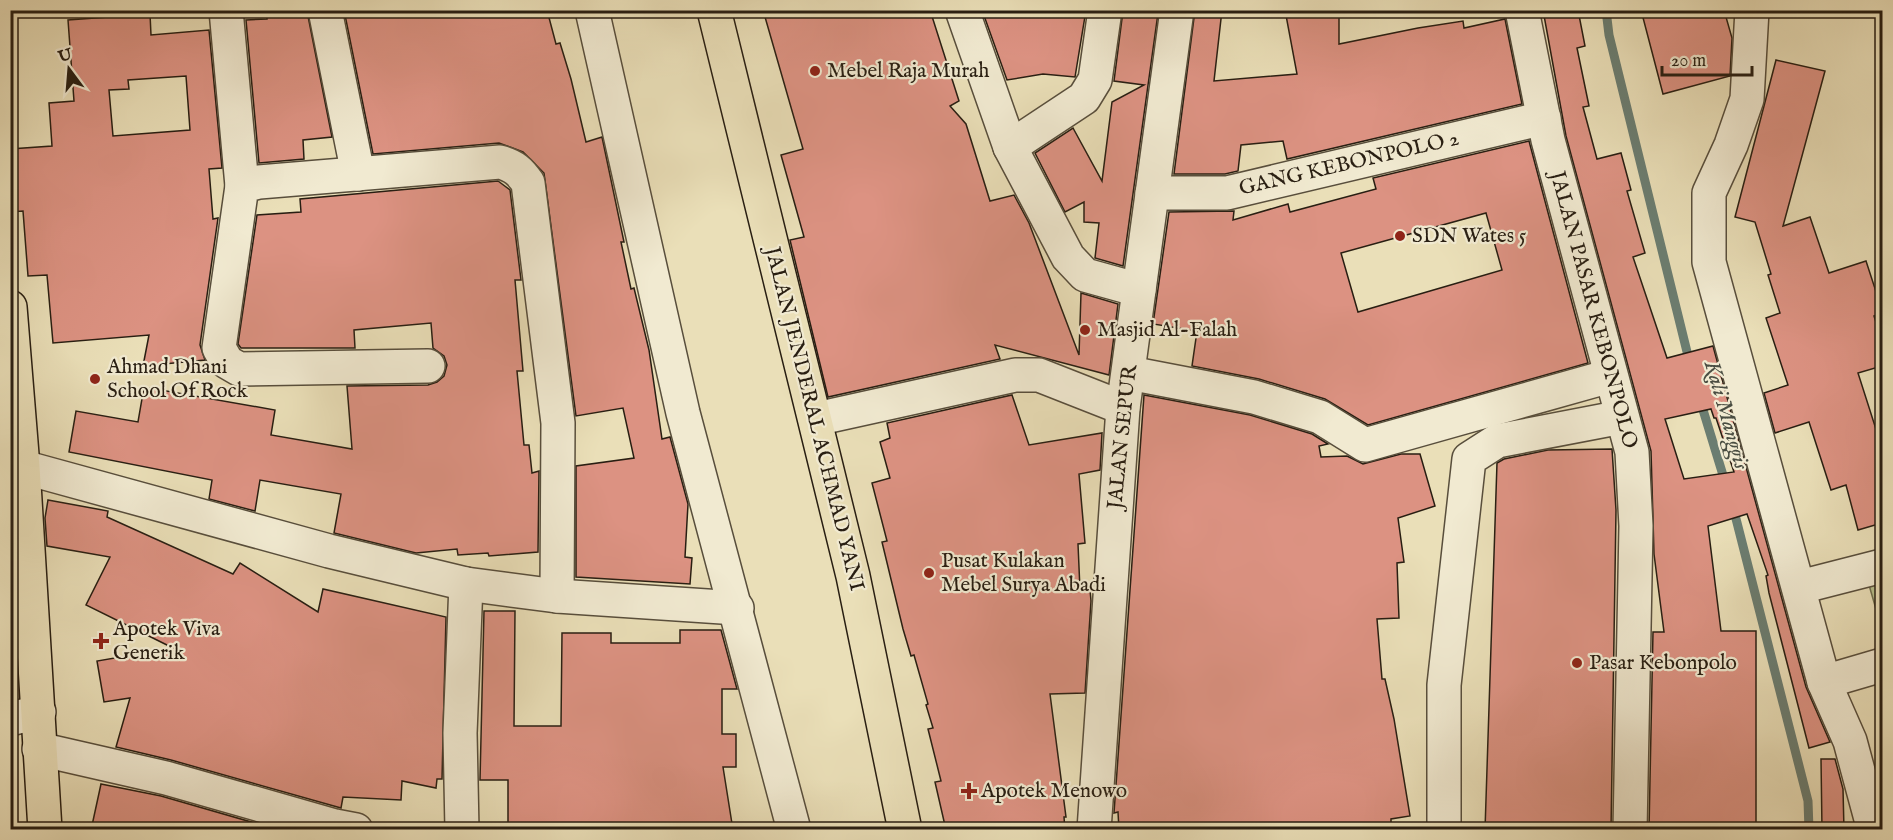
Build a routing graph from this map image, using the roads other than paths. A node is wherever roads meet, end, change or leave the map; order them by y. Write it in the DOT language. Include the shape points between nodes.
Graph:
graph roads {
  1 [pos="226,10"];
  2 [pos="326,10"];
  3 [pos="592,10"];
  4 [pos="714,10"];
  5 [pos="962,10"];
  6 [pos="1105,10"];
  7 [pos="1177,10"];
  8 [pos="1522,10"];
  9 [pos="1752,10"];
  10 [pos="1544,118"];
  11 [pos="1010,147"];
  12 [pos="358,174"];
  13 [pos="242,186"];
  14 [pos="1152,193"];
  15 [pos="1139,290"];
  16 [pos="10,308"];
  17 [pos="12,352"];
  18 [pos="428,366"];
  19 [pos="1129,373"];
  20 [pos="1610,376"];
  21 [pos="1123,408"];
  22 [pos="1622,417"];
  23 [pos="816,419"];
  24 [pos="23,467"];
  25 [pos="1882,566"];
  26 [pos="466,584"];
  27 [pos="1800,587"];
  28 [pos="557,596"];
  29 [pos="737,608"];
  30 [pos="1882,665"];
  31 [pos="1824,682"];
  32 [pos="25,715"];
  33 [pos="39,749"];
  34 [pos="45,830"];
  35 [pos="356,830"];
  36 [pos="462,830"];
  37 [pos="794,830"];
  38 [pos="905,830"];
  39 [pos="1094,830"];
  40 [pos="1444,830"];
  41 [pos="1630,830"];
  42 [pos="1874,830"];
  1 -- 13 [label="street"];
  2 -- 12 [label="street"];
  3 -- 29 [label="street" via="683,413"];
  4 -- 23 [label="main road, JALAN JENDERAL ACHMAD YANI"];
  5 -- 11 [label="street"];
  6 -- 11 [label="street" via="1095,80 1084,98"];
  7 -- 14 [label="street, JALAN SEPUR"];
  8 -- 10 [label="street, JALAN PASAR KEBONPOLO"];
  9 -- 27 [label="street" via="1748,99 1709,193 1709,262"];
  10 -- 14 [label="street, GANG KEBONPOLO 2" via="1227,193"];
  10 -- 20 [label="street, JALAN PASAR KEBONPOLO"];
  11 -- 15 [label="street" via="1076,267 1102,282"];
  12 -- 13 [label="street"];
  12 -- 28 [label="street" via="500,162 512,165 528,183 558,423"];
  13 -- 18 [label="street" via="219,348 227,362 239,369"];
  14 -- 15 [label="street, JALAN SEPUR"];
  15 -- 19 [label="street, JALAN SEPUR"];
  16 -- 17 [label="main road"];
  17 -- 24 [label="main road"];
  19 -- 20 [label="street" via="1254,397 1309,413 1365,445"];
  19 -- 21 [label="street, JALAN SEPUR"];
  20 -- 22 [label="street, JALAN PASAR KEBONPOLO"];
  21 -- 23 [label="street" via="1039,375 1016,375"];
  21 -- 39 [label="street, JALAN SEPUR"];
  22 -- 40 [label="street" via="1497,441 1469,459 1444,685"];
  22 -- 41 [label="street, JALAN PASAR KEBONPOLO" via="1632,452 1636,526"];
  23 -- 38 [label="main road, JALAN JENDERAL ACHMAD YANI"];
  24 -- 26 [label="street" via="329,551"];
  24 -- 32 [label="main road"];
  25 -- 27 [label="street"];
  26 -- 28 [label="street"];
  26 -- 36 [label="street" via="460,733"];
  27 -- 31 [label="street"];
  28 -- 29 [label="street"];
  29 -- 37 [label="street"];
  30 -- 31 [label="street"];
  31 -- 42 [label="street" via="1850,741"];
  32 -- 33 [label="main road"];
  33 -- 34 [label="main road"];
  33 -- 35 [label="street" via="166,778"];
}
